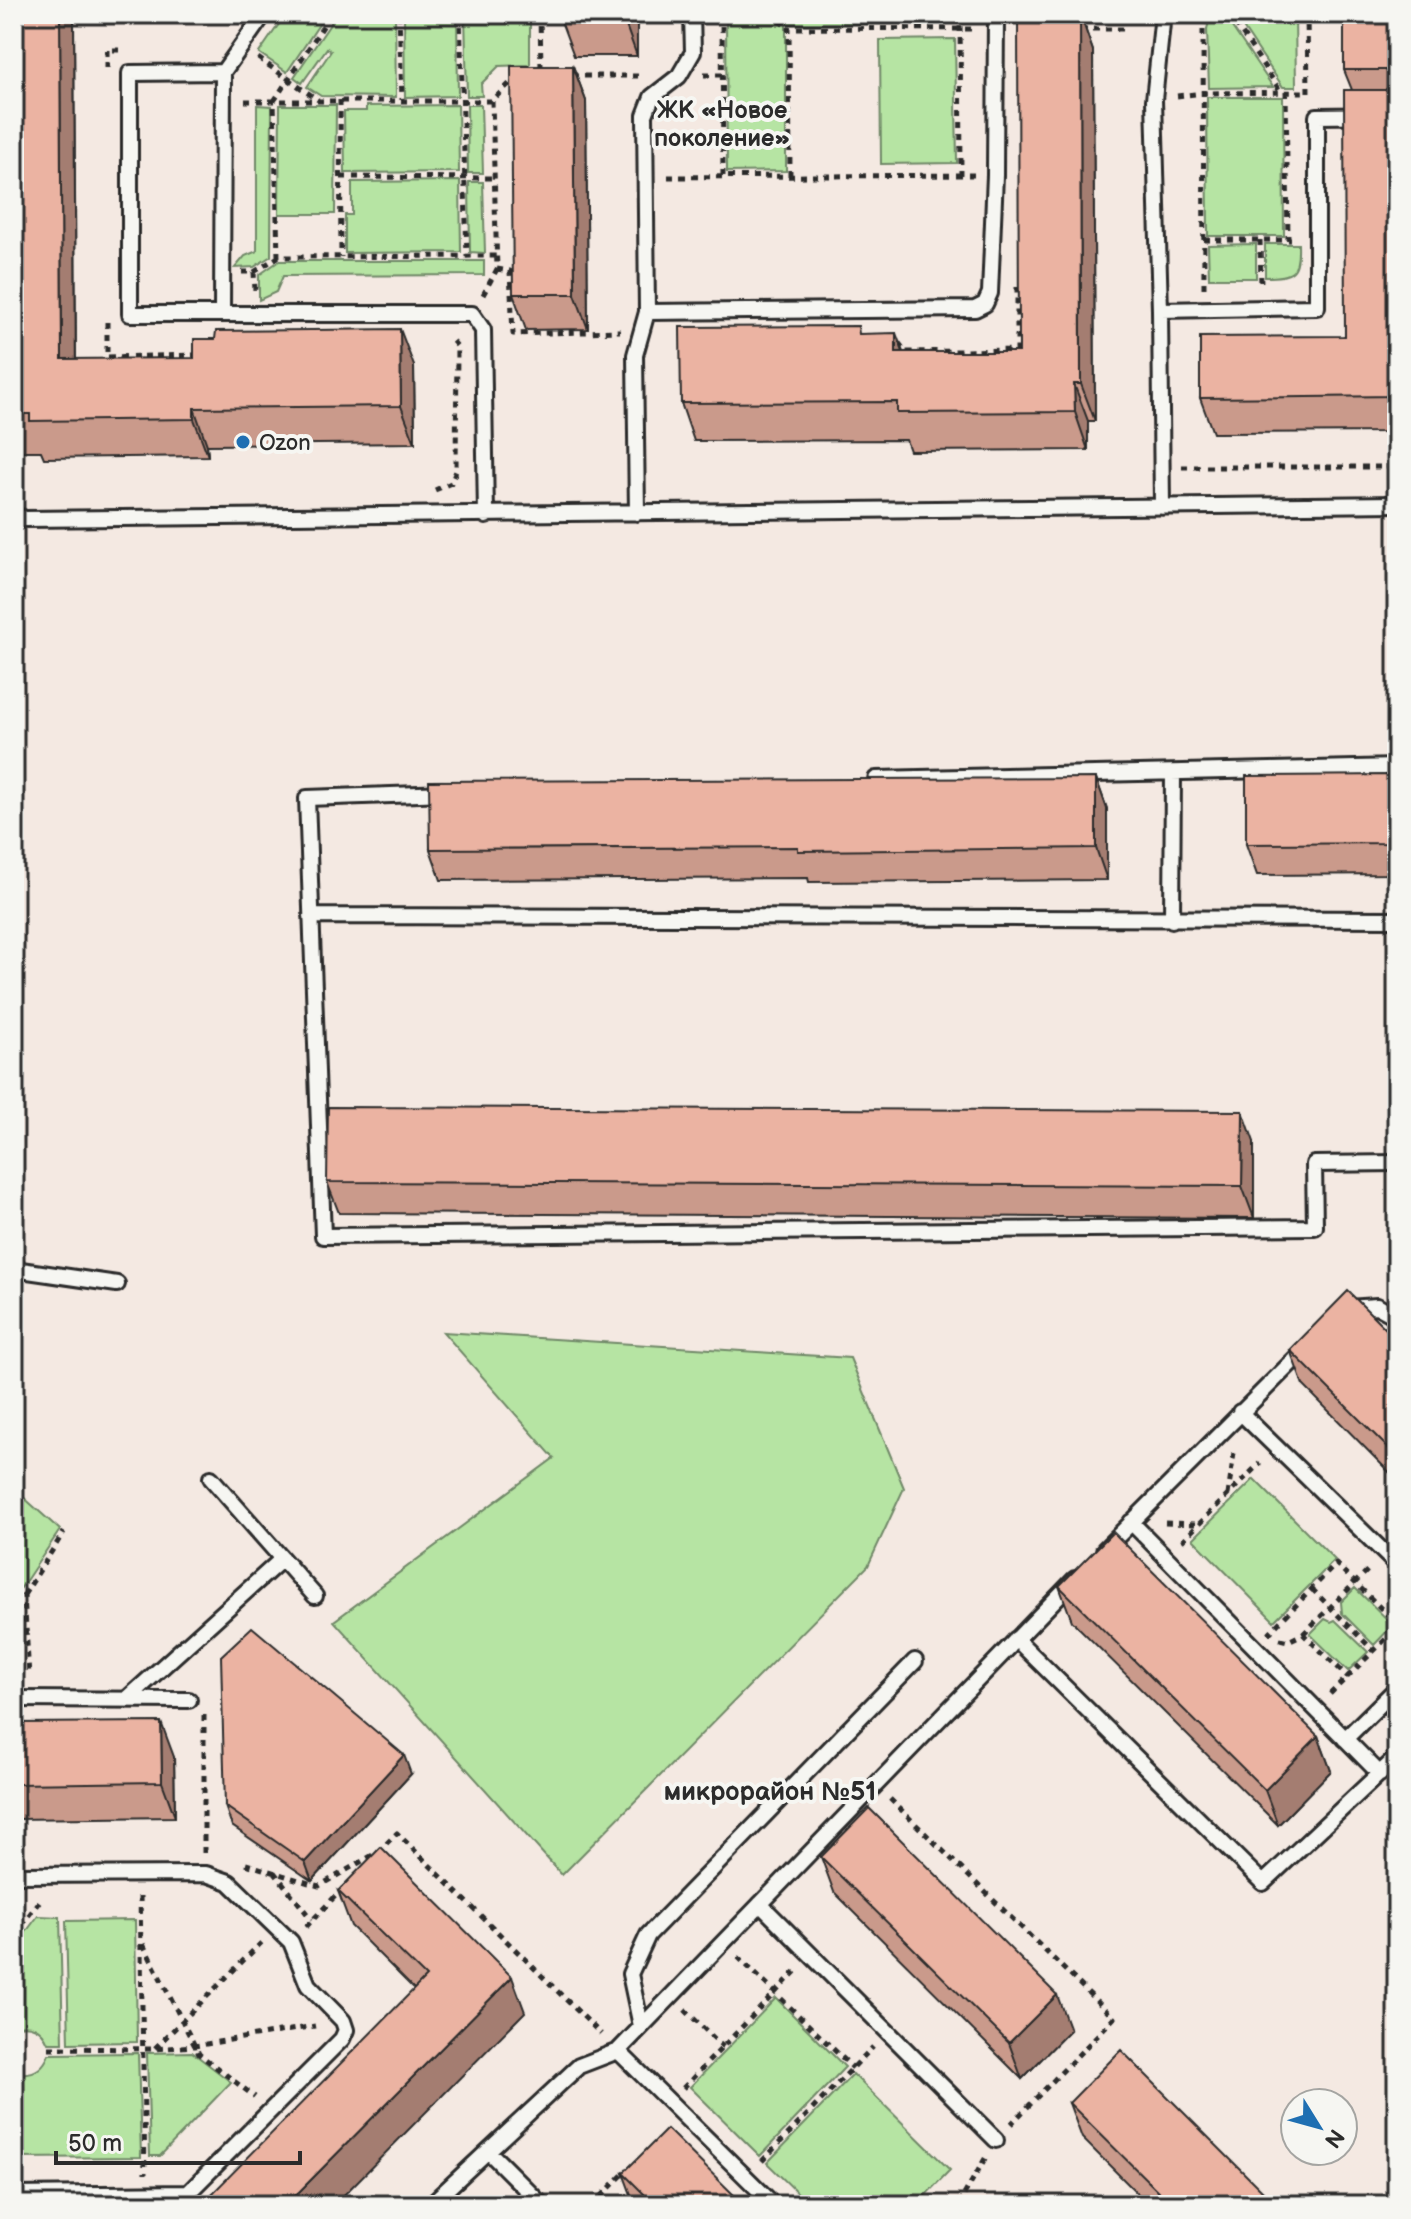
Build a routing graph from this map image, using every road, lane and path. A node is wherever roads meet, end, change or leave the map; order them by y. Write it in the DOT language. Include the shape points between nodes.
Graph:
graph roads {
  1 [pos="264,14"];
  2 [pos="331,14"];
  3 [pos="399,14"];
  4 [pos="460,14"];
  5 [pos="540,14"];
  6 [pos="692,14"];
  7 [pos="722,14"];
  8 [pos="769,14"];
  9 [pos="960,14"];
  10 [pos="1163,14"];
  11 [pos="1207,14"];
  12 [pos="1229,14"];
  13 [pos="1307,14"];
  14 [pos="996,22"];
  15 [pos="789,28"];
  16 [pos="960,28"];
  17 [pos="1078,29"];
  18 [pos="1124,29"];
  19 [pos="240,46"];
  20 [pos="650,68"];
  21 [pos="223,72"];
  22 [pos="723,75"];
  23 [pos="541,76"];
  24 [pos="569,76"];
  25 [pos="640,76"];
  26 [pos="679,76"];
  27 [pos="288,79"];
  28 [pos="526,79"];
  29 [pos="1284,92"];
  30 [pos="1308,92"];
  31 [pos="1204,93"];
  32 [pos="223,100"];
  33 [pos="318,100"];
  34 [pos="340,100"];
  35 [pos="402,100"];
  36 [pos="463,100"];
  37 [pos="1154,100"];
  38 [pos="274,101"];
  39 [pos="492,101"];
  40 [pos="1397,115"];
  41 [pos="1317,116"];
  42 [pos="961,175"];
  43 [pos="995,175"];
  44 [pos="790,176"];
  45 [pos="341,177"];
  46 [pos="465,177"];
  47 [pos="644,177"];
  48 [pos="723,177"];
  49 [pos="495,178"];
  50 [pos="1204,240"];
  51 [pos="1260,240"];
  52 [pos="1288,240"];
  53 [pos="1317,240"];
  54 [pos="497,256"];
  55 [pos="278,257"];
  56 [pos="341,257"];
  57 [pos="467,257"];
  58 [pos="497,269"];
  59 [pos="221,271"];
  60 [pos="1016,273"];
  61 [pos="1261,308"];
  62 [pos="1204,309"];
  63 [pos="1160,310"];
  64 [pos="647,312"];
  65 [pos="222,314"];
  66 [pos="472,314"];
  67 [pos="642,331"];
  68 [pos="448,336"];
  69 [pos="897,340"];
  70 [pos="1161,467"];
  71 [pos="1397,467"];
  72 [pos="1397,504"];
  73 [pos="1162,507"];
  74 [pos="637,513"];
  75 [pos="14,514"];
  76 [pos="486,516"];
  77 [pos="1397,767"];
  78 [pos="1173,773"];
  79 [pos="857,780"];
  80 [pos="464,792"];
  81 [pos="311,916"];
  82 [pos="1397,919"];
  83 [pos="1172,920"];
  84 [pos="1397,1163"];
  85 [pos="14,1269"];
  86 [pos="117,1284"];
  87 [pos="1397,1317"];
  88 [pos="1336,1318"];
  89 [pos="1315,1339"];
  90 [pos="1240,1412"];
  91 [pos="1275,1449"];
  92 [pos="211,1478"];
  93 [pos="1131,1522"];
  94 [pos="64,1532"];
  95 [pos="1385,1554"];
  96 [pos="1166,1557"];
  97 [pos="282,1559"];
  98 [pos="1397,1565"];
  99 [pos="1356,1582"];
  100 [pos="14,1585"];
  101 [pos="1312,1589"];
  102 [pos="24,1595"];
  103 [pos="315,1596"];
  104 [pos="1330,1607"];
  105 [pos="1397,1626"];
  106 [pos="1303,1634"];
  107 [pos="1016,1639"];
  108 [pos="1374,1651"];
  109 [pos="915,1661"];
  110 [pos="1348,1677"];
  111 [pos="1397,1688"];
  112 [pos="14,1699"];
  113 [pos="31,1699"];
  114 [pos="127,1699"];
  115 [pos="189,1700"];
  116 [pos="1315,1709"];
  117 [pos="1345,1739"];
  118 [pos="1397,1757"];
  119 [pos="1380,1774"];
  120 [pos="877,1786"];
  121 [pos="273,1871"];
  122 [pos="206,1874"];
  123 [pos="14,1875"];
  124 [pos="59,1875"];
  125 [pos="139,1875"];
  126 [pos="356,1875"];
  127 [pos="345,1886"];
  128 [pos="760,1904"];
  129 [pos="312,1920"];
  130 [pos="277,1928"];
  131 [pos="14,1935"];
  132 [pos="140,1940"];
  133 [pos="291,1942"];
  134 [pos="723,1942"];
  135 [pos="811,1956"];
  136 [pos="775,1993"];
  137 [pos="670,1996"];
  138 [pos="181,2021"];
  139 [pos="343,2021"];
  140 [pos="641,2026"];
  141 [pos="887,2032"];
  142 [pos="194,2046"];
  143 [pos="723,2047"];
  144 [pos="49,2048"];
  145 [pos="143,2048"];
  146 [pos="154,2049"];
  147 [pos="618,2051"];
  148 [pos="853,2068"];
  149 [pos="669,2102"];
  150 [pos="272,2110"];
  151 [pos="996,2140"];
  152 [pos="488,2151"];
  153 [pos="638,2159"];
  154 [pos="746,2177"];
  155 [pos="14,2195"];
  156 [pos="146,2195"];
  157 [pos="430,2205"];
  158 [pos="542,2205"];
  159 [pos="593,2205"];
  160 [pos="774,2205"];
  161 [pos="958,2205"];
  1 -- 19 [label="lane"];
  2 -- 27 [label="path"];
  3 -- 35 [label="path"];
  4 -- 36 [label="path"];
  5 -- 23 [label="path"];
  6 -- 26 [label="lane" via="693,52"];
  7 -- 22 [label="path"];
  8 -- 15 [label="path"];
  9 -- 16 [label="path"];
  10 -- 37 [label="lane"];
  11 -- 31 [label="path"];
  12 -- 29 [label="path"];
  13 -- 30 [label="path"];
  14 -- 16 [label="path"];
  14 -- 43 [label="lane"];
  15 -- 16 [label="path"];
  15 -- 44 [label="path"];
  16 -- 42 [label="path"];
  17 -- 18 [label="path"];
  19 -- 21 [label="lane"];
  19 -- 27 [label="path"];
  20 -- 25 [label="path"];
  21 -- 32 [label="lane"];
  21 -- 65 [label="lane" via="130,73 130,314"];
  22 -- 26 [label="path"];
  22 -- 48 [label="path"];
  24 -- 25 [label="path"];
  25 -- 26 [label="path"];
  26 -- 47 [label="lane" via="652,97 645,115"];
  27 -- 33 [label="path"];
  27 -- 38 [label="path"];
  28 -- 39 [label="path" via="511,82"];
  29 -- 30 [label="path"];
  29 -- 31 [label="path"];
  29 -- 52 [label="path"];
  30 -- 41 [label="path"];
  31 -- 37 [label="path"];
  31 -- 50 [label="path"];
  32 -- 38 [label="path"];
  32 -- 59 [label="lane"];
  33 -- 34 [label="path"];
  33 -- 38 [label="path"];
  34 -- 35 [label="path"];
  34 -- 45 [label="path"];
  35 -- 36 [label="path"];
  36 -- 39 [label="path"];
  36 -- 46 [label="path"];
  37 -- 63 [label="lane"];
  38 -- 55 [label="path"];
  39 -- 49 [label="path"];
  40 -- 41 [label="lane"];
  41 -- 53 [label="lane"];
  42 -- 43 [label="path"];
  42 -- 44 [label="path"];
  43 -- 64 [label="lane" via="990,293 975,309"];
  44 -- 48 [label="path"];
  45 -- 46 [label="path"];
  45 -- 56 [label="path"];
  46 -- 49 [label="path"];
  46 -- 57 [label="path"];
  47 -- 48 [label="path"];
  47 -- 64 [label="lane"];
  49 -- 54 [label="path"];
  50 -- 51 [label="path"];
  50 -- 62 [label="path"];
  51 -- 52 [label="path"];
  51 -- 61 [label="path"];
  52 -- 53 [label="path"];
  53 -- 61 [label="lane" via="1317,307"];
  54 -- 57 [label="path"];
  54 -- 58 [label="path"];
  55 -- 56 [label="path"];
  55 -- 59 [label="path" via="254,272"];
  56 -- 57 [label="path"];
  58 -- 66 [label="path"];
  58 -- 67 [label="path" via="510,271 513,334"];
  59 -- 65 [label="lane"];
  60 -- 69 [label="path" via="1017,350 906,352"];
  61 -- 62 [label="lane"];
  62 -- 63 [label="lane"];
  63 -- 70 [label="lane"];
  64 -- 67 [label="lane"];
  65 -- 66 [label="lane"];
  66 -- 68 [label="path"];
  66 -- 76 [label="lane" via="483,330"];
  67 -- 74 [label="lane" via="635,355"];
  70 -- 71 [label="path"];
  70 -- 73 [label="lane"];
  72 -- 73 [label="lane"];
  73 -- 74 [label="lane"];
  74 -- 76 [label="lane"];
  75 -- 76 [label="lane" via="25,519"];
  77 -- 78 [label="lane"];
  78 -- 79 [label="lane"];
  78 -- 83 [label="lane"];
  80 -- 81 [label="lane" via="307,798"];
  81 -- 83 [label="lane"];
  81 -- 84 [label="lane" via="323,1236 1315,1227 1314,1164"];
  82 -- 83 [label="lane"];
  85 -- 86 [label="lane"];
  87 -- 88 [label="lane" via="1377,1306 1347,1308"];
  89 -- 90 [label="lane"];
  90 -- 91 [label="lane"];
  90 -- 93 [label="lane"];
  91 -- 95 [label="lane"];
  91 -- 96 [label="path"];
  92 -- 97 [label="lane"];
  93 -- 96 [label="lane"];
  93 -- 107 [label="lane"];
  94 -- 102 [label="path"];
  95 -- 98 [label="lane"];
  95 -- 99 [label="path"];
  96 -- 116 [label="lane"];
  97 -- 103 [label="lane"];
  97 -- 114 [label="lane"];
  99 -- 101 [label="path" via="1336,1564"];
  99 -- 104 [label="path"];
  99 -- 105 [label="path"];
  100 -- 102 [label="path"];
  101 -- 104 [label="path"];
  101 -- 106 [label="path" via="1270,1632 1288,1641"];
  102 -- 113 [label="path"];
  104 -- 106 [label="path"];
  104 -- 108 [label="path"];
  105 -- 108 [label="path"];
  106 -- 110 [label="path"];
  107 -- 119 [label="lane" via="1263,1883"];
  107 -- 120 [label="lane"];
  108 -- 110 [label="path"];
  109 -- 140 [label="lane" via="648,1935 630,1974"];
  110 -- 116 [label="path"];
  111 -- 117 [label="lane"];
  112 -- 113 [label="lane"];
  113 -- 114 [label="lane"];
  114 -- 115 [label="lane"];
  115 -- 122 [label="path" via="203,1699"];
  116 -- 117 [label="lane"];
  117 -- 119 [label="lane"];
  118 -- 119 [label="lane"];
  120 -- 128 [label="lane"];
  120 -- 151 [label="path" via="1114,2018"];
  121 -- 129 [label="path"];
  122 -- 125 [label="lane"];
  122 -- 130 [label="lane" via="229,1882"];
  123 -- 124 [label="lane"];
  124 -- 125 [label="lane"];
  124 -- 131 [label="path"];
  125 -- 132 [label="path"];
  126 -- 147 [label="path" via="397,1833"];
  127 -- 129 [label="path"];
  128 -- 134 [label="lane"];
  128 -- 135 [label="lane"];
  129 -- 133 [label="path"];
  130 -- 133 [label="lane"];
  130 -- 138 [label="path"];
  132 -- 138 [label="path"];
  132 -- 145 [label="path"];
  133 -- 139 [label="lane" via="308,1985"];
  134 -- 136 [label="path"];
  134 -- 137 [label="lane"];
  135 -- 136 [label="path"];
  135 -- 141 [label="lane"];
  136 -- 143 [label="path"];
  136 -- 148 [label="path"];
  137 -- 140 [label="lane"];
  137 -- 143 [label="path"];
  138 -- 142 [label="path"];
  138 -- 146 [label="path"];
  139 -- 142 [label="path"];
  139 -- 150 [label="lane" via="342,2039"];
  140 -- 147 [label="lane"];
  141 -- 148 [label="path"];
  141 -- 151 [label="lane"];
  142 -- 146 [label="path"];
  142 -- 150 [label="path"];
  143 -- 149 [label="path"];
  144 -- 145 [label="path"];
  145 -- 146 [label="path"];
  145 -- 156 [label="path"];
  147 -- 149 [label="lane"];
  147 -- 152 [label="lane" via="579,2066"];
  148 -- 154 [label="path"];
  149 -- 154 [label="lane"];
  150 -- 156 [label="lane" via="188,2193"];
  151 -- 161 [label="path"];
  152 -- 157 [label="lane"];
  152 -- 158 [label="lane"];
  153 -- 159 [label="path"];
  154 -- 160 [label="lane"];
  155 -- 156 [label="lane"];
}
